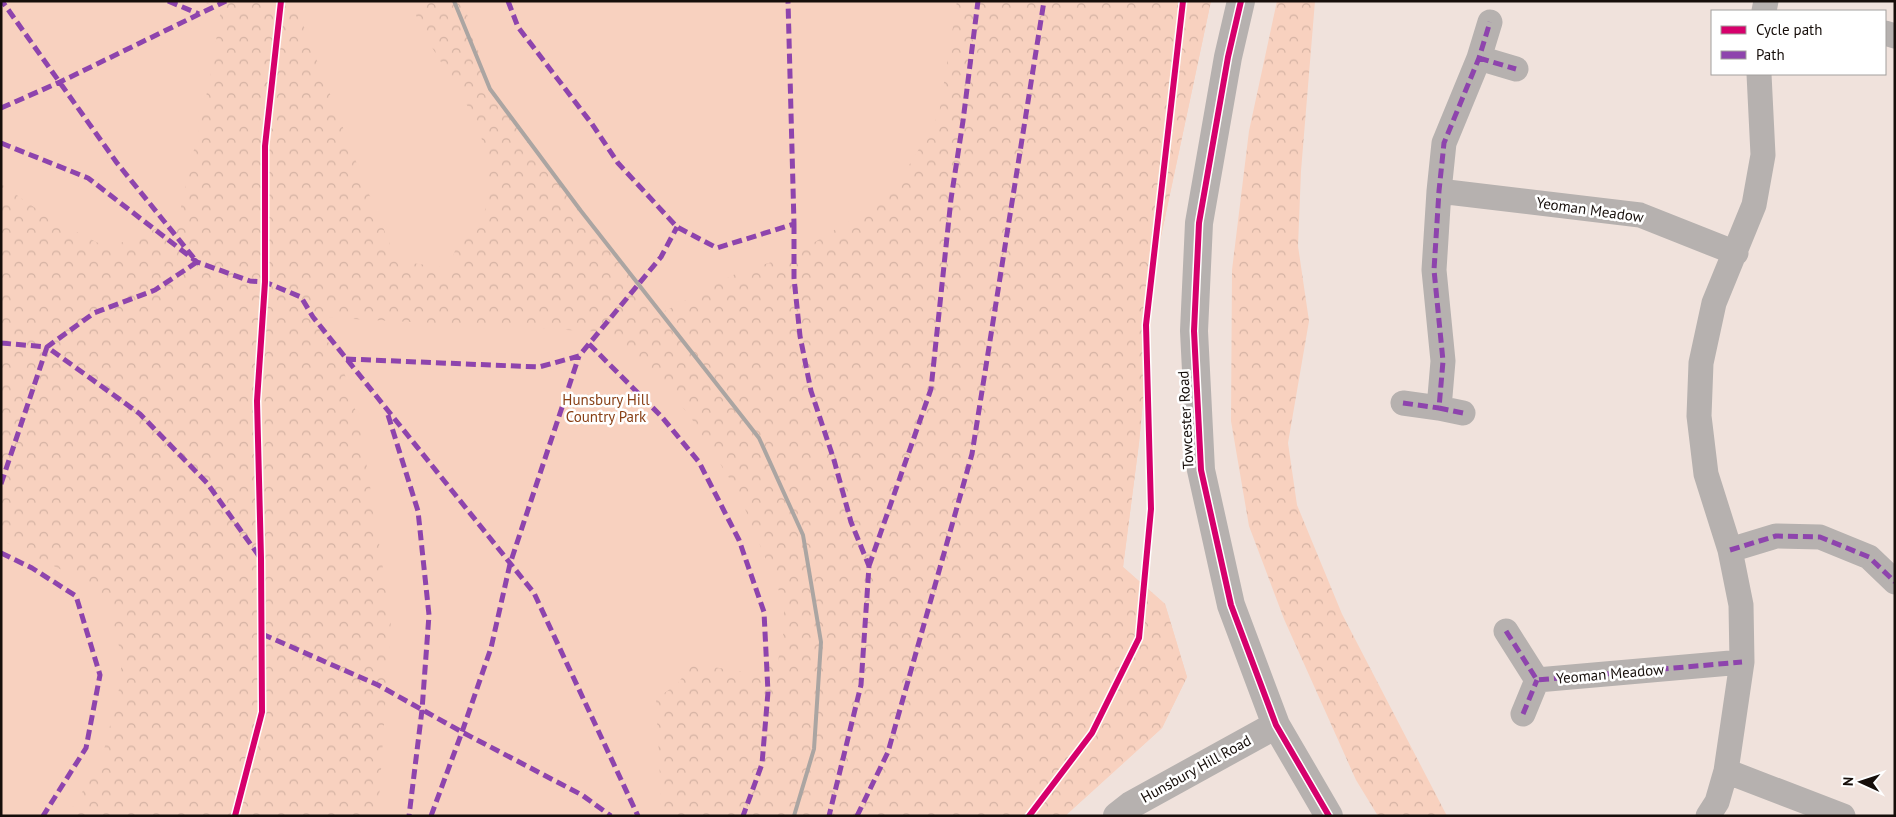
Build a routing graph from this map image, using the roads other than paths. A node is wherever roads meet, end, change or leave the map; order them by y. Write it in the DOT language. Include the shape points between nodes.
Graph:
graph roads {
  1 [pos="1241,1"];
  2 [pos="1490,22"];
  3 [pos="1479,58"];
  4 [pos="1516,69"];
  5 [pos="1759,75"];
  6 [pos="1439,191"];
  7 [pos="1736,253"];
  8 [pos="1403,403"];
  9 [pos="1730,550"];
  10 [pos="1895,582"];
  11 [pos="1506,630"];
  12 [pos="1742,662"];
  13 [pos="1537,680"];
  14 [pos="1523,714"];
  15 [pos="1276,725"];
  16 [pos="1726,771"];
  17 [pos="1117,816"];
  18 [pos="1329,816"];
  19 [pos="1708,816"];
  20 [pos="1843,816"];
  1 -- 15 [label="street, Towcester Road" via="1199,223 1194,330 1201,470 1231,605"];
  2 -- 3 [label="street"];
  3 -- 4 [label="street"];
  3 -- 6 [label="street" via="1444,143"];
  5 -- 7 [label="street" via="1763,155 1754,205"];
  6 -- 7 [label="street, Yeoman Meadow" via="1640,215"];
  6 -- 8 [label="street" via="1434,270 1451,410"];
  7 -- 9 [label="street" via="1714,303 1701,362 1699,416 1706,474"];
  9 -- 10 [label="street" via="1776,536 1820,537 1869,557"];
  9 -- 12 [label="street" via="1741,606"];
  11 -- 13 [label="street, Yeoman Meadow"];
  12 -- 13 [label="street, Yeoman Meadow"];
  12 -- 16 [label="street"];
  13 -- 14 [label="street"];
  15 -- 17 [label="street, Hunsbury Hill Road" via="1131,805"];
  15 -- 18 [label="street, Towcester Road"];
  16 -- 19 [label="street" via="1717,802"];
  16 -- 20 [label="street"];
}
